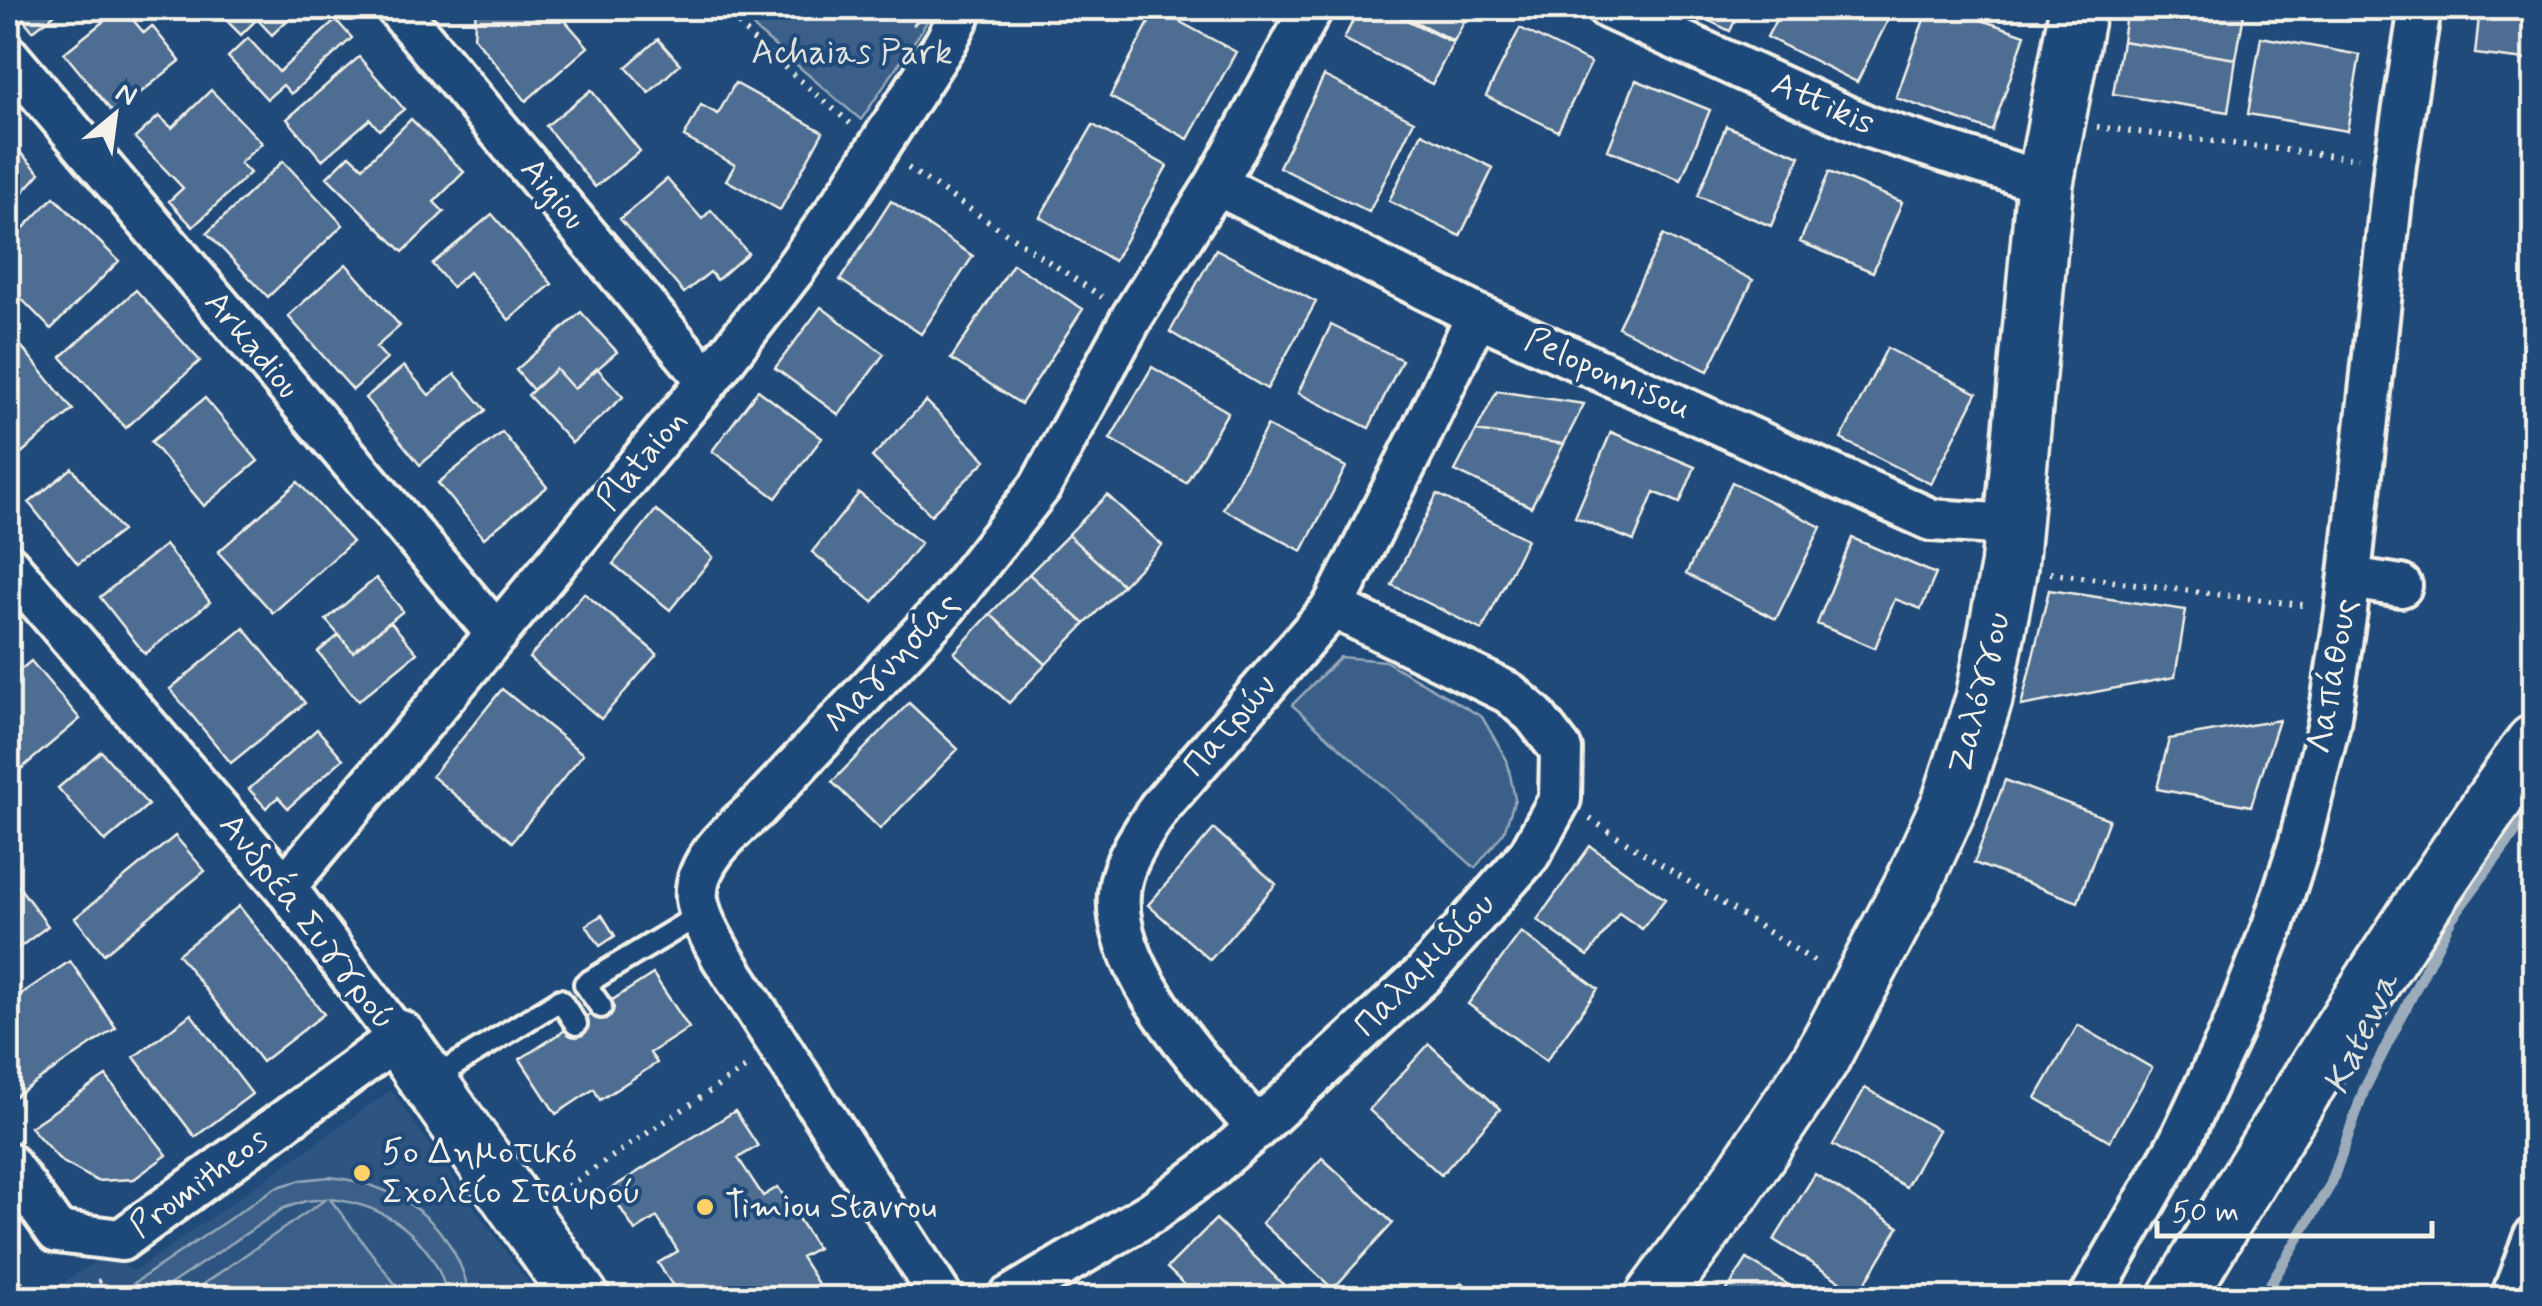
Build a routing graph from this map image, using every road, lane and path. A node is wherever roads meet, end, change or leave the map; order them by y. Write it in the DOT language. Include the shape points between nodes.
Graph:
graph roads {
  1 [pos="398,8"];
  2 [pos="725,8"];
  3 [pos="963,8"];
  4 [pos="1312,8"];
  5 [pos="1608,8"];
  6 [pos="2078,8"];
  7 [pos="2420,8"];
  8 [pos="8,56"];
  9 [pos="2056,122"];
  10 [pos="878,148"];
  11 [pos="2395,164"];
  12 [pos="2045,182"];
  13 [pos="1216,184"];
  14 [pos="1476,315"];
  15 [pos="1132,317"];
  16 [pos="708,381"];
  17 [pos="2010,546"];
  18 [pos="8,565"];
  19 [pos="2400,586"];
  20 [pos="2348,595"];
  21 [pos="1333,607"];
  22 [pos="498,634"];
  23 [pos="2534,743"];
  24 [pos="1560,799"];
  25 [pos="285,888"];
  26 [pos="701,914"];
  27 [pos="1856,989"];
  28 [pos="601,1007"];
  29 [pos="576,1024"];
  30 [pos="779,1046"];
  31 [pos="428,1061"];
  32 [pos="1258,1128"];
  33 [pos="8,1163"];
  34 [pos="525,1216"];
  35 [pos="2534,1238"];
  36 [pos="582,1298"];
  37 [pos="942,1298"];
  38 [pos="1008,1298"];
  39 [pos="1653,1298"];
  40 [pos="2090,1298"];
  41 [pos="2176,1298"];
  42 [pos="2512,1298"];
  1 -- 16 [label="street, Aigiou"];
  2 -- 10 [label="path"];
  3 -- 10 [label="street, Plataion"];
  4 -- 13 [label="street, Μαγνησίας"];
  5 -- 12 [label="street, Attikis" via="1869,127"];
  6 -- 9 [label="street, Ζαλόγγου"];
  7 -- 11 [label="street, Λαπάθους"];
  8 -- 22 [label="street, Arkadiou"];
  9 -- 11 [label="path"];
  9 -- 12 [label="street, Ζαλόγγου"];
  10 -- 15 [label="path"];
  10 -- 16 [label="street, Plataion"];
  11 -- 20 [label="street, Λαπάθους"];
  12 -- 17 [label="street, Ζαλόγγου"];
  13 -- 14 [label="street, Peloponnisou"];
  13 -- 15 [label="street, Μαγνησίας"];
  14 -- 17 [label="street, Peloponnisou" via="1932,520"];
  14 -- 21 [label="street, Πατρών"];
  15 -- 26 [label="street, Μαγνησίας" via="1040,486 957,593 714,851 696,895"];
  16 -- 22 [label="street, Plataion"];
  17 -- 20 [label="path"];
  17 -- 27 [label="street, Ζαλόγγου" via="1984,699 1950,803"];
  18 -- 25 [label="street, Ανδρέα Συγγρού"];
  19 -- 20 [label="street"];
  20 -- 40 [label="street, Λαπάθους" via="2329,723 2273,926 2180,1142"];
  21 -- 24 [label="street, Παλαμιδίου" via="1509,694 1561,750"];
  21 -- 32 [label="street, Πατρών" via="1159,808 1122,876 1120,924 1142,980 1182,1040"];
  22 -- 25 [label="street, Plataion"];
  23 -- 41 [label="street" via="2352,1011"];
  24 -- 27 [label="path"];
  24 -- 32 [label="street, Παλαμιδίου" via="1529,855 1424,974"];
  25 -- 31 [label="street, Ανδρέα Συγγρού"];
  26 -- 28 [label="lane" via="584,984"];
  26 -- 30 [label="street"];
  27 -- 39 [label="street, Ζαλόγγου" via="1820,1059"];
  29 -- 31 [label="lane" via="560,1000"];
  30 -- 34 [label="path"];
  30 -- 37 [label="street"];
  31 -- 33 [label="street, Promitheos" via="121,1240 58,1232"];
  31 -- 34 [label="street, Ανδρέα Συγγρού"];
  32 -- 38 [label="street, Παλαμιδίου" via="1152,1212"];
  34 -- 36 [label="street, Ανδρέα Συγγρού"];
  35 -- 42 [label="street"];
}
